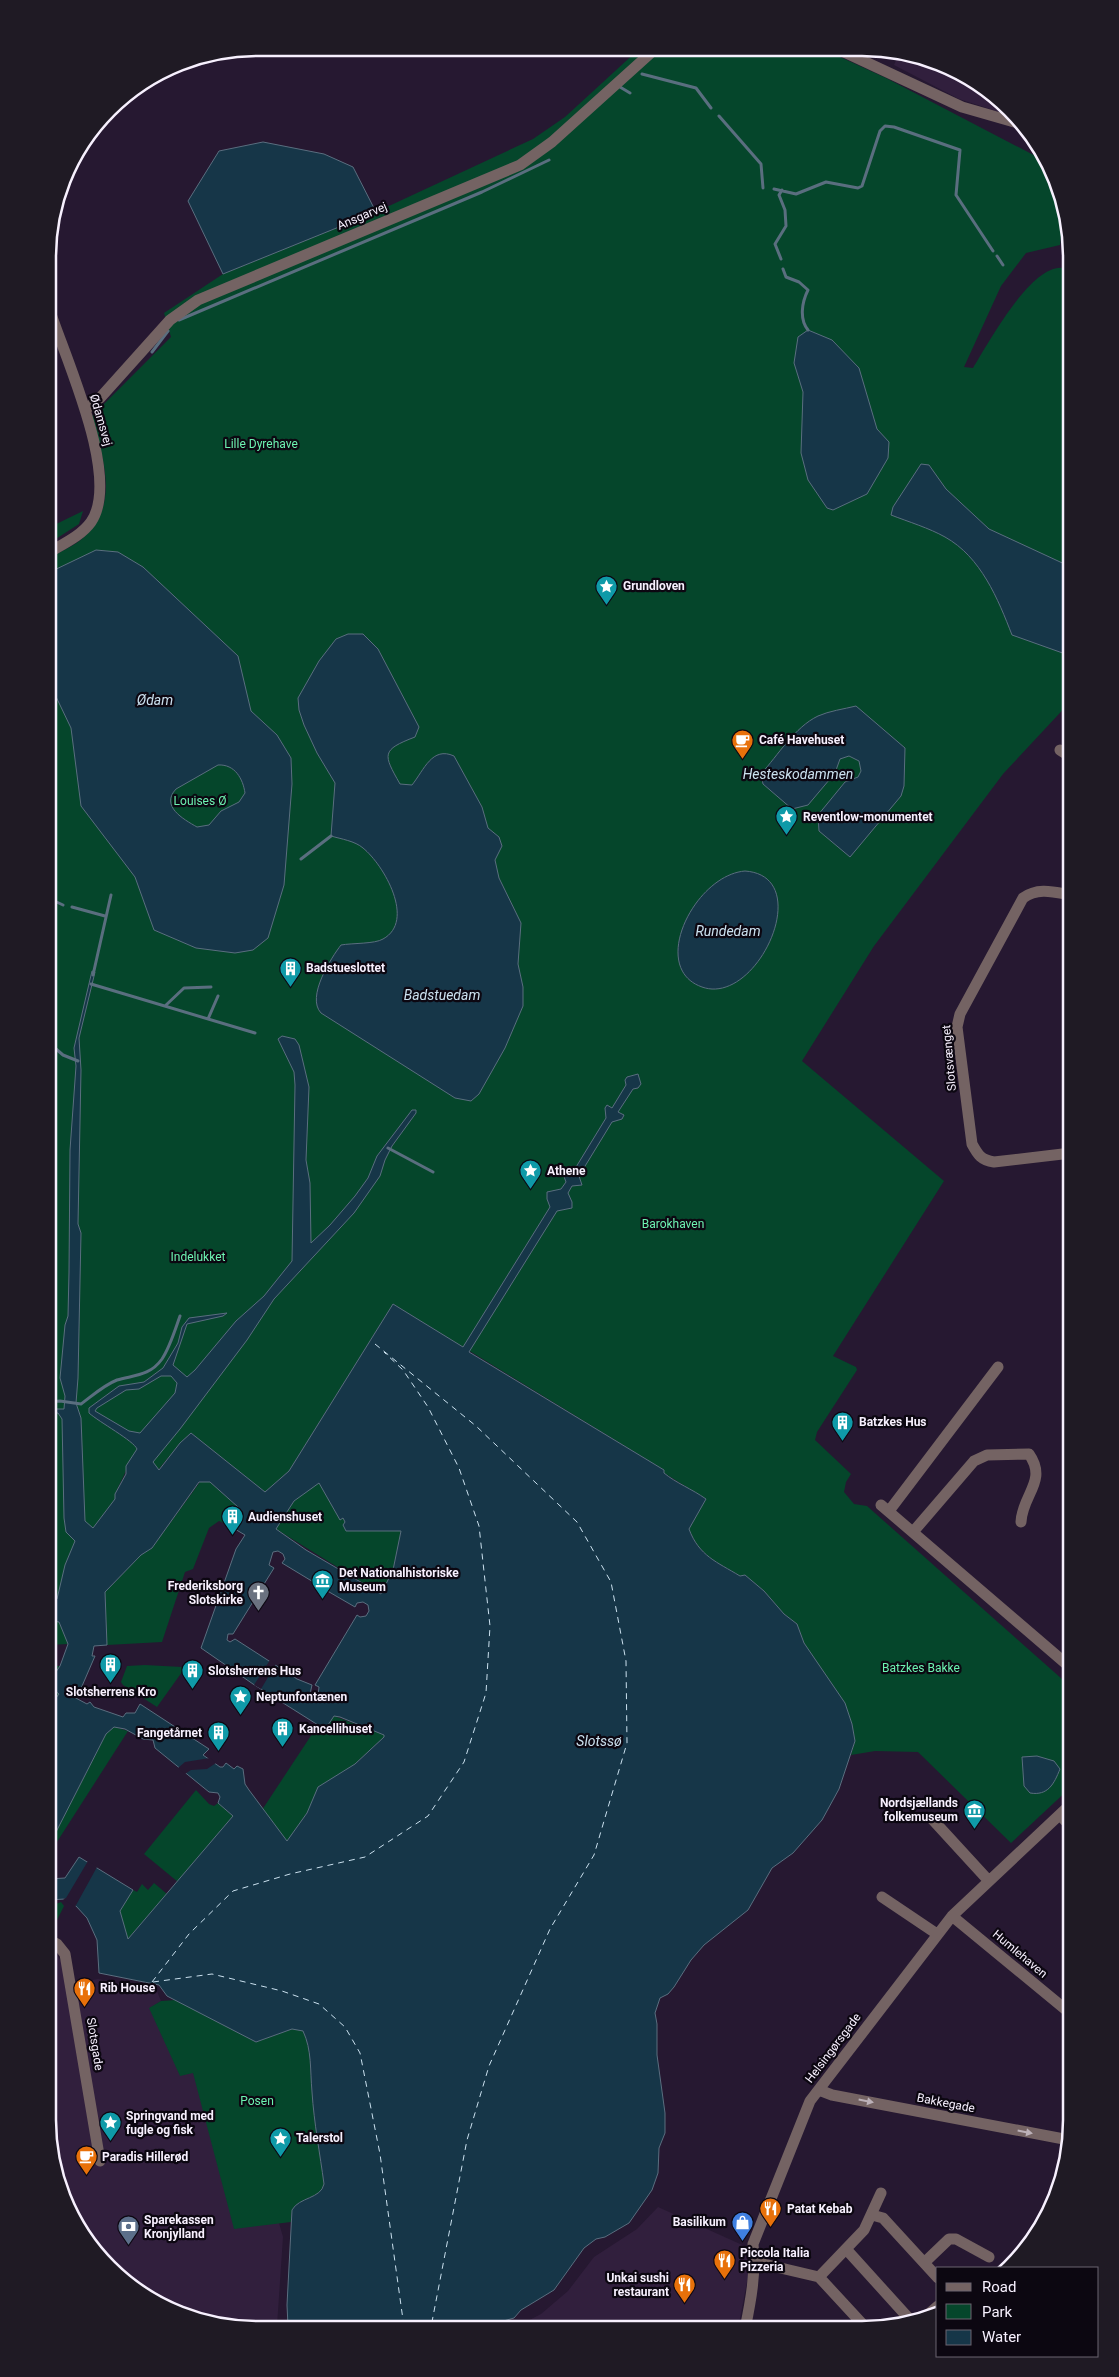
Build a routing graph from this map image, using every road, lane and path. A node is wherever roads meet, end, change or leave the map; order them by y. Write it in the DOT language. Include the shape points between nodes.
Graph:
graph roads {
  1 [pos="647,56"];
  2 [pos="853,56"];
  3 [pos="1009,120"];
  4 [pos="56,344"];
  5 [pos="85,410"];
  6 [pos="56,548"];
  7 [pos="1060,750"];
  8 [pos="1063,752"];
  9 [pos="1063,893"];
  10 [pos="1063,1154"];
  11 [pos="998,1367"];
  12 [pos="1021,1522"];
  13 [pos="913,1532"];
  14 [pos="1063,1661"];
  15 [pos="1063,1812"];
  16 [pos="1060,1815"];
  17 [pos="1063,1819"];
  18 [pos="933,1820"];
  19 [pos="988,1880"];
  20 [pos="882,1898"];
  21 [pos="952,1916"];
  22 [pos="937,1934"];
  23 [pos="56,1943"];
  24 [pos="1063,2007"];
  25 [pos="819,2090"];
  26 [pos="1062,2138"];
  27 [pos="100,2161"];
  28 [pos="881,2193"];
  29 [pos="872,2215"];
  30 [pos="846,2249"];
  31 [pos="989,2257"];
  32 [pos="755,2262"];
  33 [pos="925,2262"];
  34 [pos="936,2276"];
  35 [pos="819,2277"];
  36 [pos="906,2316"];
  37 [pos="746,2321"];
  38 [pos="860,2321"];
  1 -- 5 [label="street, Ansgarvej" via="552,142 520,165 190,304 170,320 100,398"];
  2 -- 3 [label="street" via="962,106"];
  4 -- 5 [label="street, Ødamsvej"];
  5 -- 6 [label="street, Ødamsvej" via="94,438 99,474 98,510 82,532"];
  7 -- 8 [label="street"];
  9 -- 10 [label="street, Slotsvænget" via="1032,891 1023,898 960,1014 957,1026 972,1144 979,1156 984,1161 994,1162"];
  11 -- 13 [label="street" via="885,1508"];
  12 -- 13 [label="street" via="1022,1510 1036,1482 1036,1464 1029,1454 987,1455 974,1460"];
  13 -- 14 [label="street"];
  15 -- 16 [label="street, Helsingørsgade"];
  16 -- 17 [label="street"];
  16 -- 19 [label="street, Helsingørsgade"];
  18 -- 19 [label="street"];
  19 -- 21 [label="street, Helsingørsgade"];
  20 -- 22 [label="street"];
  21 -- 22 [label="street, Helsingørsgade"];
  21 -- 24 [label="street, Humlehaven"];
  22 -- 25 [label="street, Helsingørsgade"];
  23 -- 27 [label="street, Slotsgade" via="65,1954"];
  25 -- 26 [label="street, Bakkegade, one-way"];
  25 -- 32 [label="street, Helsingørsgade" via="804,2114 753,2244"];
  28 -- 29 [label="street"];
  29 -- 30 [label="street" via="864,2230"];
  29 -- 33 [label="street" via="883,2218"];
  30 -- 35 [label="street"];
  30 -- 36 [label="street"];
  31 -- 33 [label="street" via="956,2239 949,2239"];
  32 -- 35 [label="street"];
  32 -- 37 [label="street, Helsingørsgade"];
  33 -- 34 [label="street"];
  35 -- 38 [label="street"];
}
